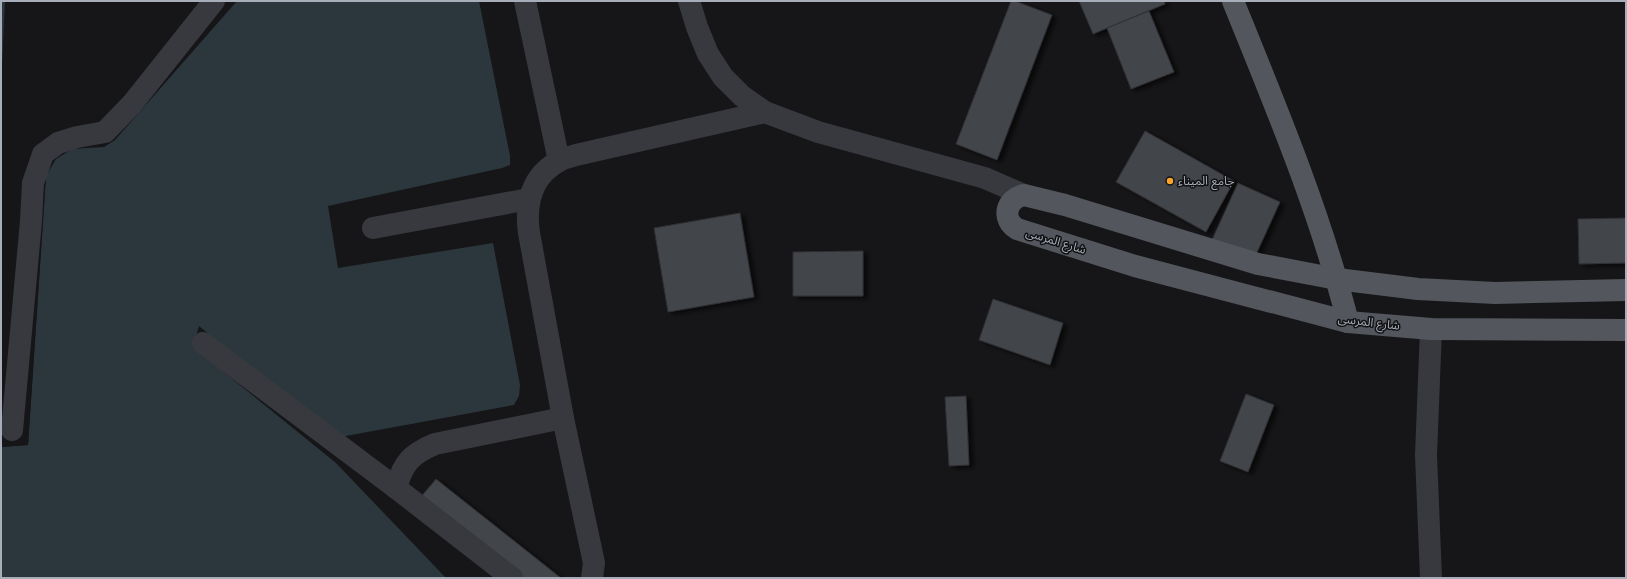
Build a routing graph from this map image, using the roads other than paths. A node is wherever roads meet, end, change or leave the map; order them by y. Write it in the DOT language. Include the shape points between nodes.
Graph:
graph roads {
  1 [pos="214,1"];
  2 [pos="525,1"];
  3 [pos="689,1"];
  4 [pos="1233,1"];
  5 [pos="765,112"];
  6 [pos="559,161"];
  7 [pos="1024,195"];
  8 [pos="529,199"];
  9 [pos="373,228"];
  10 [pos="1337,279"];
  11 [pos="1626,290"];
  12 [pos="1348,322"];
  13 [pos="1431,329"];
  14 [pos="1626,330"];
  15 [pos="203,343"];
  16 [pos="563,418"];
  17 [pos="12,430"];
  18 [pos="396,488"];
  19 [pos="512,578"];
  20 [pos="592,578"];
  21 [pos="1431,578"];
  1 -- 17 [label="lane" via="132,104 105,132 58,143 43,154 33,183"];
  2 -- 6 [label="lane"];
  3 -- 5 [label="lane" via="708,54 719,71 742,96"];
  4 -- 10 [label="main road" via="1290,140"];
  5 -- 6 [label="lane"];
  5 -- 7 [label="lane" via="824,134 985,178"];
  6 -- 8 [label="lane" via="535,184"];
  7 -- 10 [label="main road" via="1065,205 1258,264"];
  7 -- 12 [label="main road, شارع المرسى" via="1018,196 1009,205 1008,220 1017,229 1135,266"];
  8 -- 9 [label="lane"];
  8 -- 16 [label="lane" via="529,233"];
  10 -- 11 [label="main road" via="1418,289 1495,293"];
  10 -- 12 [label="main road"];
  12 -- 13 [label="main road, شارع المرسى"];
  13 -- 14 [label="main road, شارع المرسى"];
  13 -- 21 [label="lane" via="1426,455"];
  15 -- 18 [label="lane"];
  16 -- 18 [label="lane" via="435,444 421,450 409,460 400,472"];
  16 -- 20 [label="lane" via="594,563"];
  18 -- 19 [label="lane"];
}
